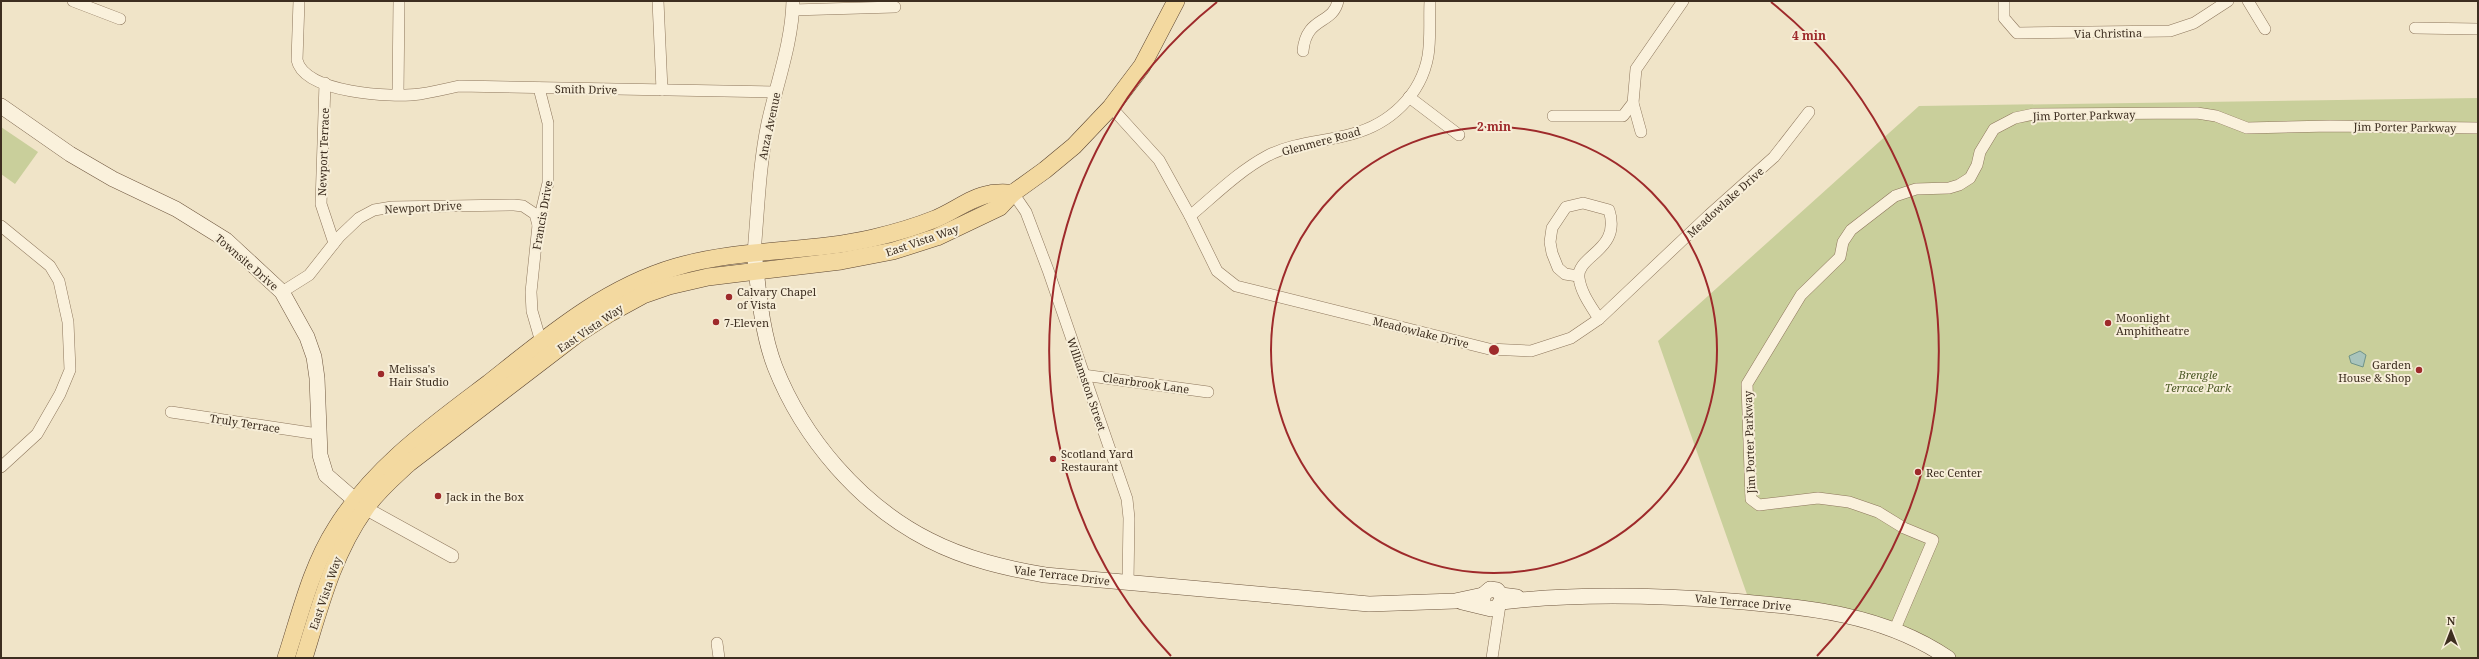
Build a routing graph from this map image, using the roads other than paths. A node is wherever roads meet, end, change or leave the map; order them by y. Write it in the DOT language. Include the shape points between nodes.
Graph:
graph roads {
  1 [pos="73,1"];
  2 [pos="299,1"];
  3 [pos="399,1"];
  4 [pos="658,1"];
  5 [pos="1176,1"];
  6 [pos="1338,1"];
  7 [pos="1430,1"];
  8 [pos="1683,1"];
  9 [pos="2004,1"];
  10 [pos="2228,1"];
  11 [pos="2248,1"];
  12 [pos="793,5"];
  13 [pos="895,7"];
  14 [pos="120,19"];
  15 [pos="2415,28"];
  16 [pos="2265,29"];
  17 [pos="2478,29"];
  18 [pos="1303,52"];
  19 [pos="325,83"];
  20 [pos="539,88"];
  21 [pos="662,90"];
  22 [pos="776,92"];
  23 [pos="398,94"];
  24 [pos="1409,98"];
  25 [pos="1633,103"];
  26 [pos="1,106"];
  27 [pos="1111,107"];
  28 [pos="1809,112"];
  29 [pos="1552,116"];
  30 [pos="2478,128"];
  31 [pos="1641,132"];
  32 [pos="1459,134"];
  33 [pos="1013,193"];
  34 [pos="1190,216"];
  35 [pos="538,225"];
  36 [pos="3,230"];
  37 [pos="334,243"];
  38 [pos="754,253"];
  39 [pos="756,271"];
  40 [pos="1578,276"];
  41 [pos="282,292"];
  42 [pos="574,317"];
  43 [pos="1599,320"];
  44 [pos="541,342"];
  45 [pos="1083,375"];
  46 [pos="522,378"];
  47 [pos="1208,392"];
  48 [pos="171,412"];
  49 [pos="318,434"];
  50 [pos="1,467"];
  51 [pos="360,504"];
  52 [pos="452,556"];
  53 [pos="1128,582"];
  54 [pos="1493,602"];
  55 [pos="1895,630"];
  56 [pos="717,643"];
  57 [pos="286,658"];
  58 [pos="304,658"];
  59 [pos="719,658"];
  60 [pos="1492,658"];
  61 [pos="1948,658"];
  1 -- 14 [label="street"];
  2 -- 19 [label="street, Smith Drive" via="299,69"];
  3 -- 23 [label="street"];
  4 -- 21 [label="street"];
  5 -- 27 [label="main road, East Vista Way" via="1142,66"];
  6 -- 18 [label="street" via="1333,12 1309,30 1304,37"];
  7 -- 24 [label="street, Glenmere Road" via="1428,55 1422,77"];
  8 -- 25 [label="street" via="1636,69"];
  9 -- 10 [label="street, Via Christina" via="2004,18 2018,33 2074,33 2170,31 2194,23"];
  11 -- 16 [label="street"];
  12 -- 13 [label="street"];
  12 -- 22 [label="street, Anza Avenue" via="787,52"];
  15 -- 17 [label="street"];
  19 -- 23 [label="street, Smith Drive" via="355,93"];
  19 -- 37 [label="street, Newport Terrace" via="321,204"];
  20 -- 21 [label="street, Smith Drive"];
  20 -- 23 [label="street, Smith Drive" via="459,86 418,94"];
  20 -- 35 [label="street, Francis Drive" via="548,123 548,183"];
  21 -- 22 [label="street, Smith Drive"];
  22 -- 38 [label="street, Anza Avenue" via="762,156"];
  24 -- 32 [label="street"];
  24 -- 34 [label="street, Glenmere Road" via="1381,123 1352,134 1298,144 1267,156"];
  25 -- 29 [label="street" via="1623,116"];
  25 -- 31 [label="street"];
  26 -- 41 [label="main road, Townsite Drive" via="70,154 176,209 226,240"];
  27 -- 33 [label="main road, East Vista Way" via="1074,146"];
  27 -- 34 [label="street, Meadowlake Drive" via="1159,160"];
  28 -- 43 [label="street, Meadowlake Drive" via="1774,157"];
  30 -- 55 [label="street, Jim Porter Parkway" via="2247,128 2216,116 2197,113 2034,114 2015,118 1994,129 1980,152 1970,178 1959,185 1949,188 1916,189 1895,196 1851,230 1843,242 1840,257 1801,295 1747,384 1751,499 1759,505 1818,498 1849,502 1878,512 1904,528 1933,540"];
  33 -- 38 [label="main road, East Vista Way" via="988,194 936,218 872,238"];
  33 -- 39 [label="main road, East Vista Way" via="1000,208 965,225 893,251 841,261"];
  33 -- 45 [label="street, Williamston Street" via="1026,212"];
  34 -- 43 [label="street, Meadowlake Drive" via="1217,271 1236,286 1243,288 1489,349 1531,350 1571,338"];
  35 -- 37 [label="street, Newport Drive" via="535,214 523,206 392,207 365,214"];
  35 -- 44 [label="street, Francis Drive" via="531,292 532,311"];
  36 -- 50 [label="street" via="50,266 59,281 68,322 70,370 38,434"];
  37 -- 41 [label="street, Newport Drive" via="309,275"];
  38 -- 39 [label="main road, Vale Terrace Drive"];
  38 -- 42 [label="main road, East Vista Way" via="670,269 626,286"];
  39 -- 46 [label="main road, East Vista Way" via="694,280 643,295 576,335"];
  39 -- 53 [label="main road, Vale Terrace Drive" via="762,318 775,366 792,402 816,442 871,501 929,540 978,560 1004,568 1045,575"];
  40 -- 40 [label="street" via="1580,268 1609,240 1611,217 1609,210 1583,202 1566,207 1552,228 1550,242 1558,268 1566,274"];
  40 -- 43 [label="street" via="1582,290"];
  41 -- 49 [label="main road, Townsite Drive" via="307,337 314,357"];
  42 -- 44 [label="main road, East Vista Way"];
  42 -- 46 [label="main road" via="562,336 520,368 519,374"];
  44 -- 51 [label="main road, East Vista Way" via="417,438 388,464"];
  45 -- 47 [label="street, Clearbrook Lane"];
  45 -- 53 [label="street, Williamston Street" via="1127,499"];
  46 -- 51 [label="main road, East Vista Way" via="409,462"];
  48 -- 49 [label="street, Truly Terrace"];
  49 -- 51 [label="main road, Townsite Drive" via="320,455 326,475"];
  51 -- 52 [label="street, Townsite Drive"];
  51 -- 57 [label="main road, East Vista Way" via="324,549"];
  51 -- 58 [label="main road, East Vista Way" via="331,572"];
  53 -- 54 [label="main road, Vale Terrace Drive" via="1369,604"];
  54 -- 55 [label="main road, Vale Terrace Drive" via="1658,595 1822,610 1857,617"];
  54 -- 60 [label="street"];
  55 -- 61 [label="main road, Vale Terrace Drive"];
  56 -- 59 [label="street"];
}
